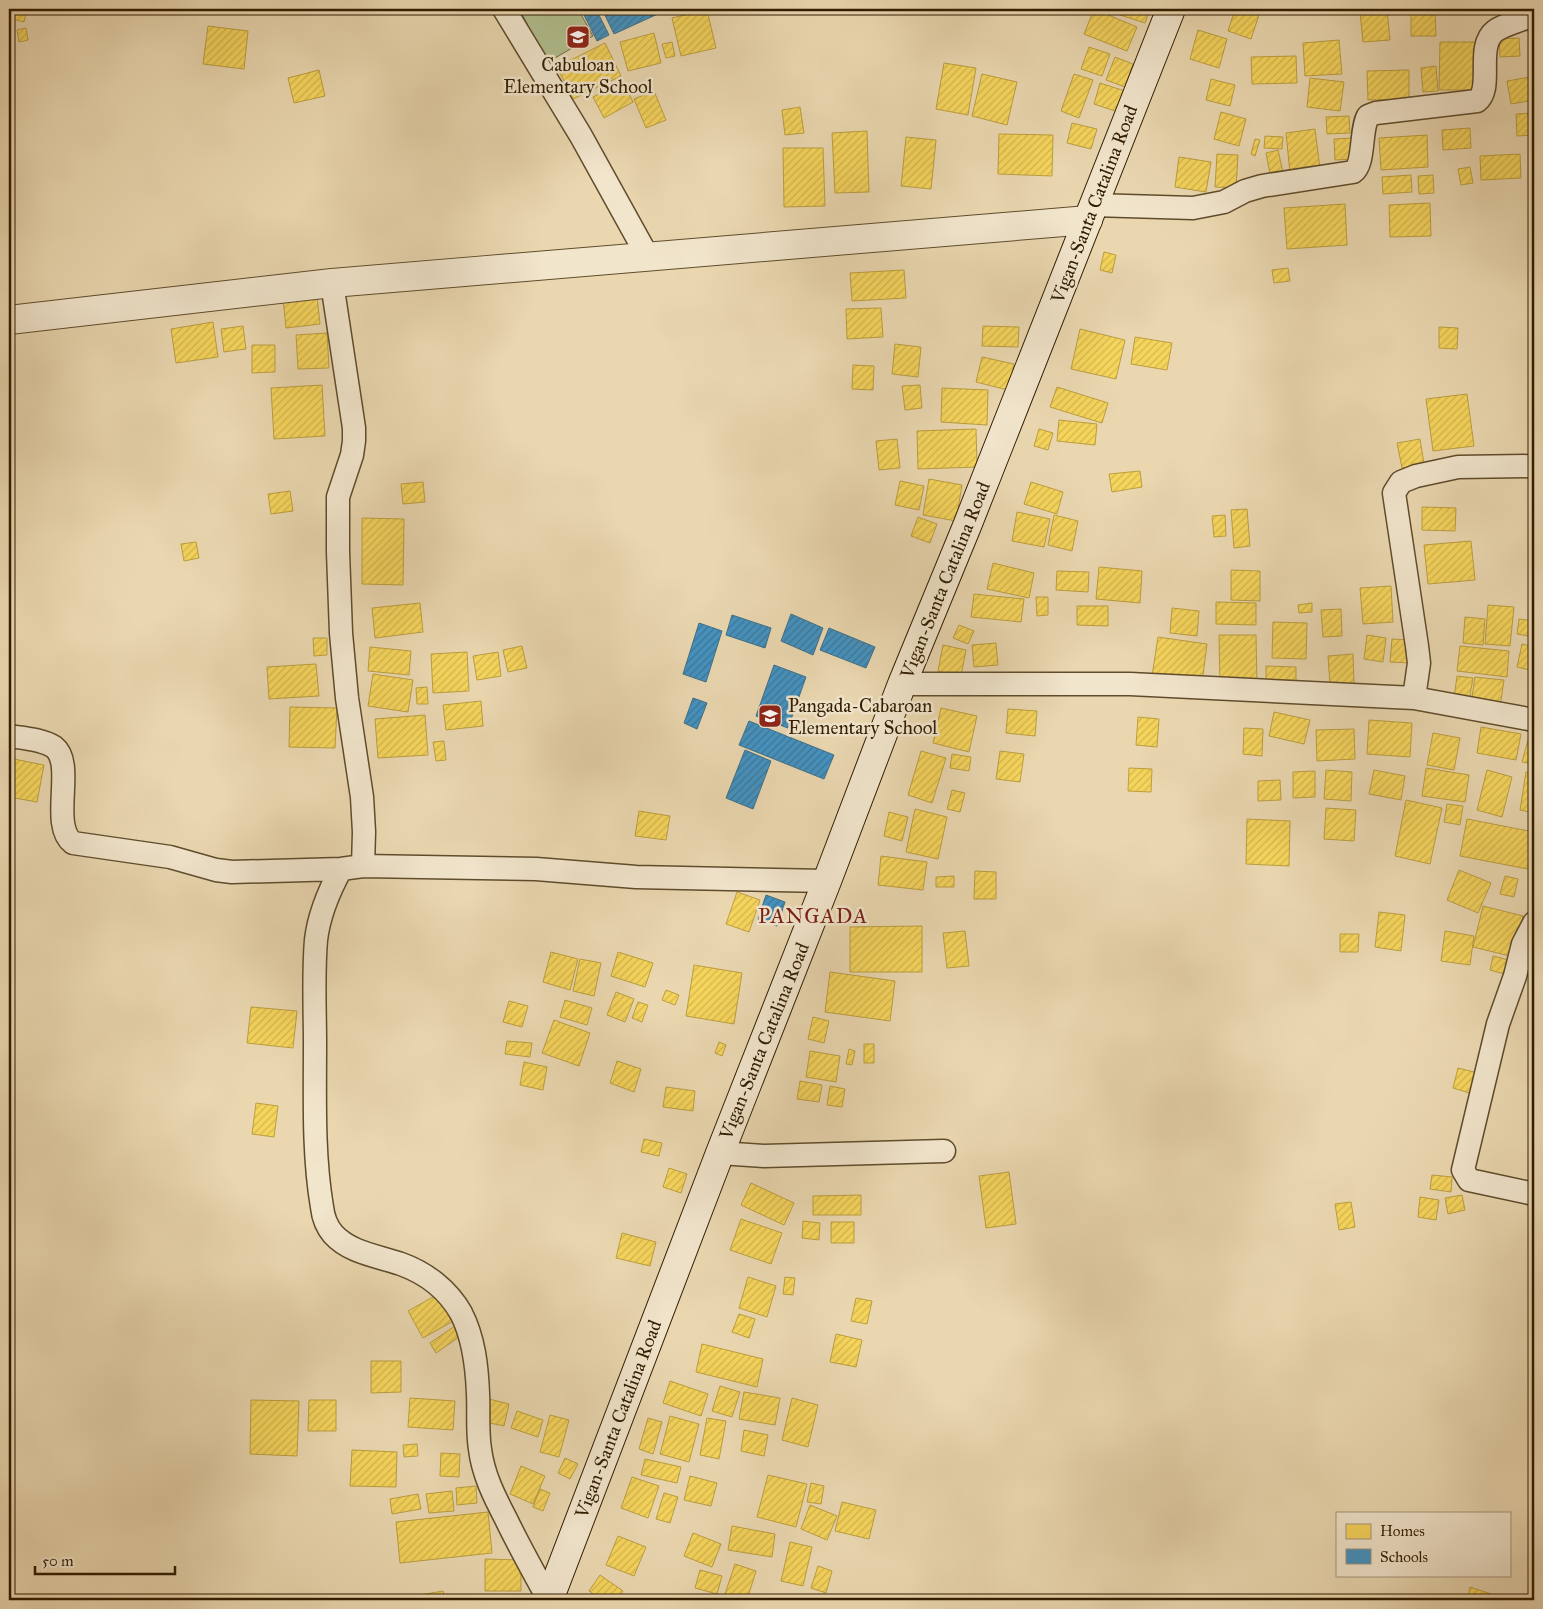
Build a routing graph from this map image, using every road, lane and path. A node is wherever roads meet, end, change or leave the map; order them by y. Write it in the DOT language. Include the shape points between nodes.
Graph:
graph roads {
  1 [pos="504,9"];
  2 [pos="1171,9"];
  3 [pos="1528,16"];
  4 [pos="1091,212"];
  5 [pos="648,257"];
  6 [pos="332,283"];
  7 [pos="9,320"];
  8 [pos="1534,466"];
  9 [pos="902,684"];
  10 [pos="1414,698"];
  11 [pos="1534,720"];
  12 [pos="9,736"];
  13 [pos="363,866"];
  14 [pos="341,869"];
  15 [pos="827,881"];
  16 [pos="1534,923"];
  17 [pos="944,1151"];
  18 [pos="720,1153"];
  19 [pos="1534,1194"];
  20 [pos="548,1600"];
  1 -- 5 [label="street" via="581,136"];
  2 -- 4 [label="main road, Vigan-Santa Catalina Road"];
  3 -- 4 [label="street" via="1495,31 1487,41 1483,90 1477,101 1368,116 1363,128 1359,163 1353,172 1262,186 1224,202 1193,208"];
  4 -- 5 [label="main road"];
  4 -- 9 [label="main road, Vigan-Santa Catalina Road"];
  5 -- 6 [label="main road"];
  6 -- 7 [label="main road"];
  6 -- 13 [label="street" via="354,428 352,455 338,497 338,552 347,698 362,797"];
  8 -- 10 [label="street" via="1458,467 1416,476 1396,487 1394,493 1417,646"];
  9 -- 10 [label="street" via="1130,684"];
  9 -- 15 [label="main road, Vigan-Santa Catalina Road"];
  10 -- 11 [label="street"];
  12 -- 14 [label="street" via="47,744 58,752 62,764 63,822 66,836 73,842 170,857 232,872"];
  13 -- 14 [label="street"];
  13 -- 15 [label="street" via="536,869 636,877"];
  14 -- 20 [label="street" via="328,893 316,938 315,1128 322,1209 331,1232 342,1243 421,1273 445,1290 461,1314 476,1362 479,1447 484,1470"];
  15 -- 18 [label="main road, Vigan-Santa Catalina Road"];
  16 -- 19 [label="street" via="1523,944 1498,1024 1463,1170 1469,1180"];
  17 -- 18 [label="street" via="764,1156"];
  18 -- 20 [label="main road, Vigan-Santa Catalina Road"];
}
